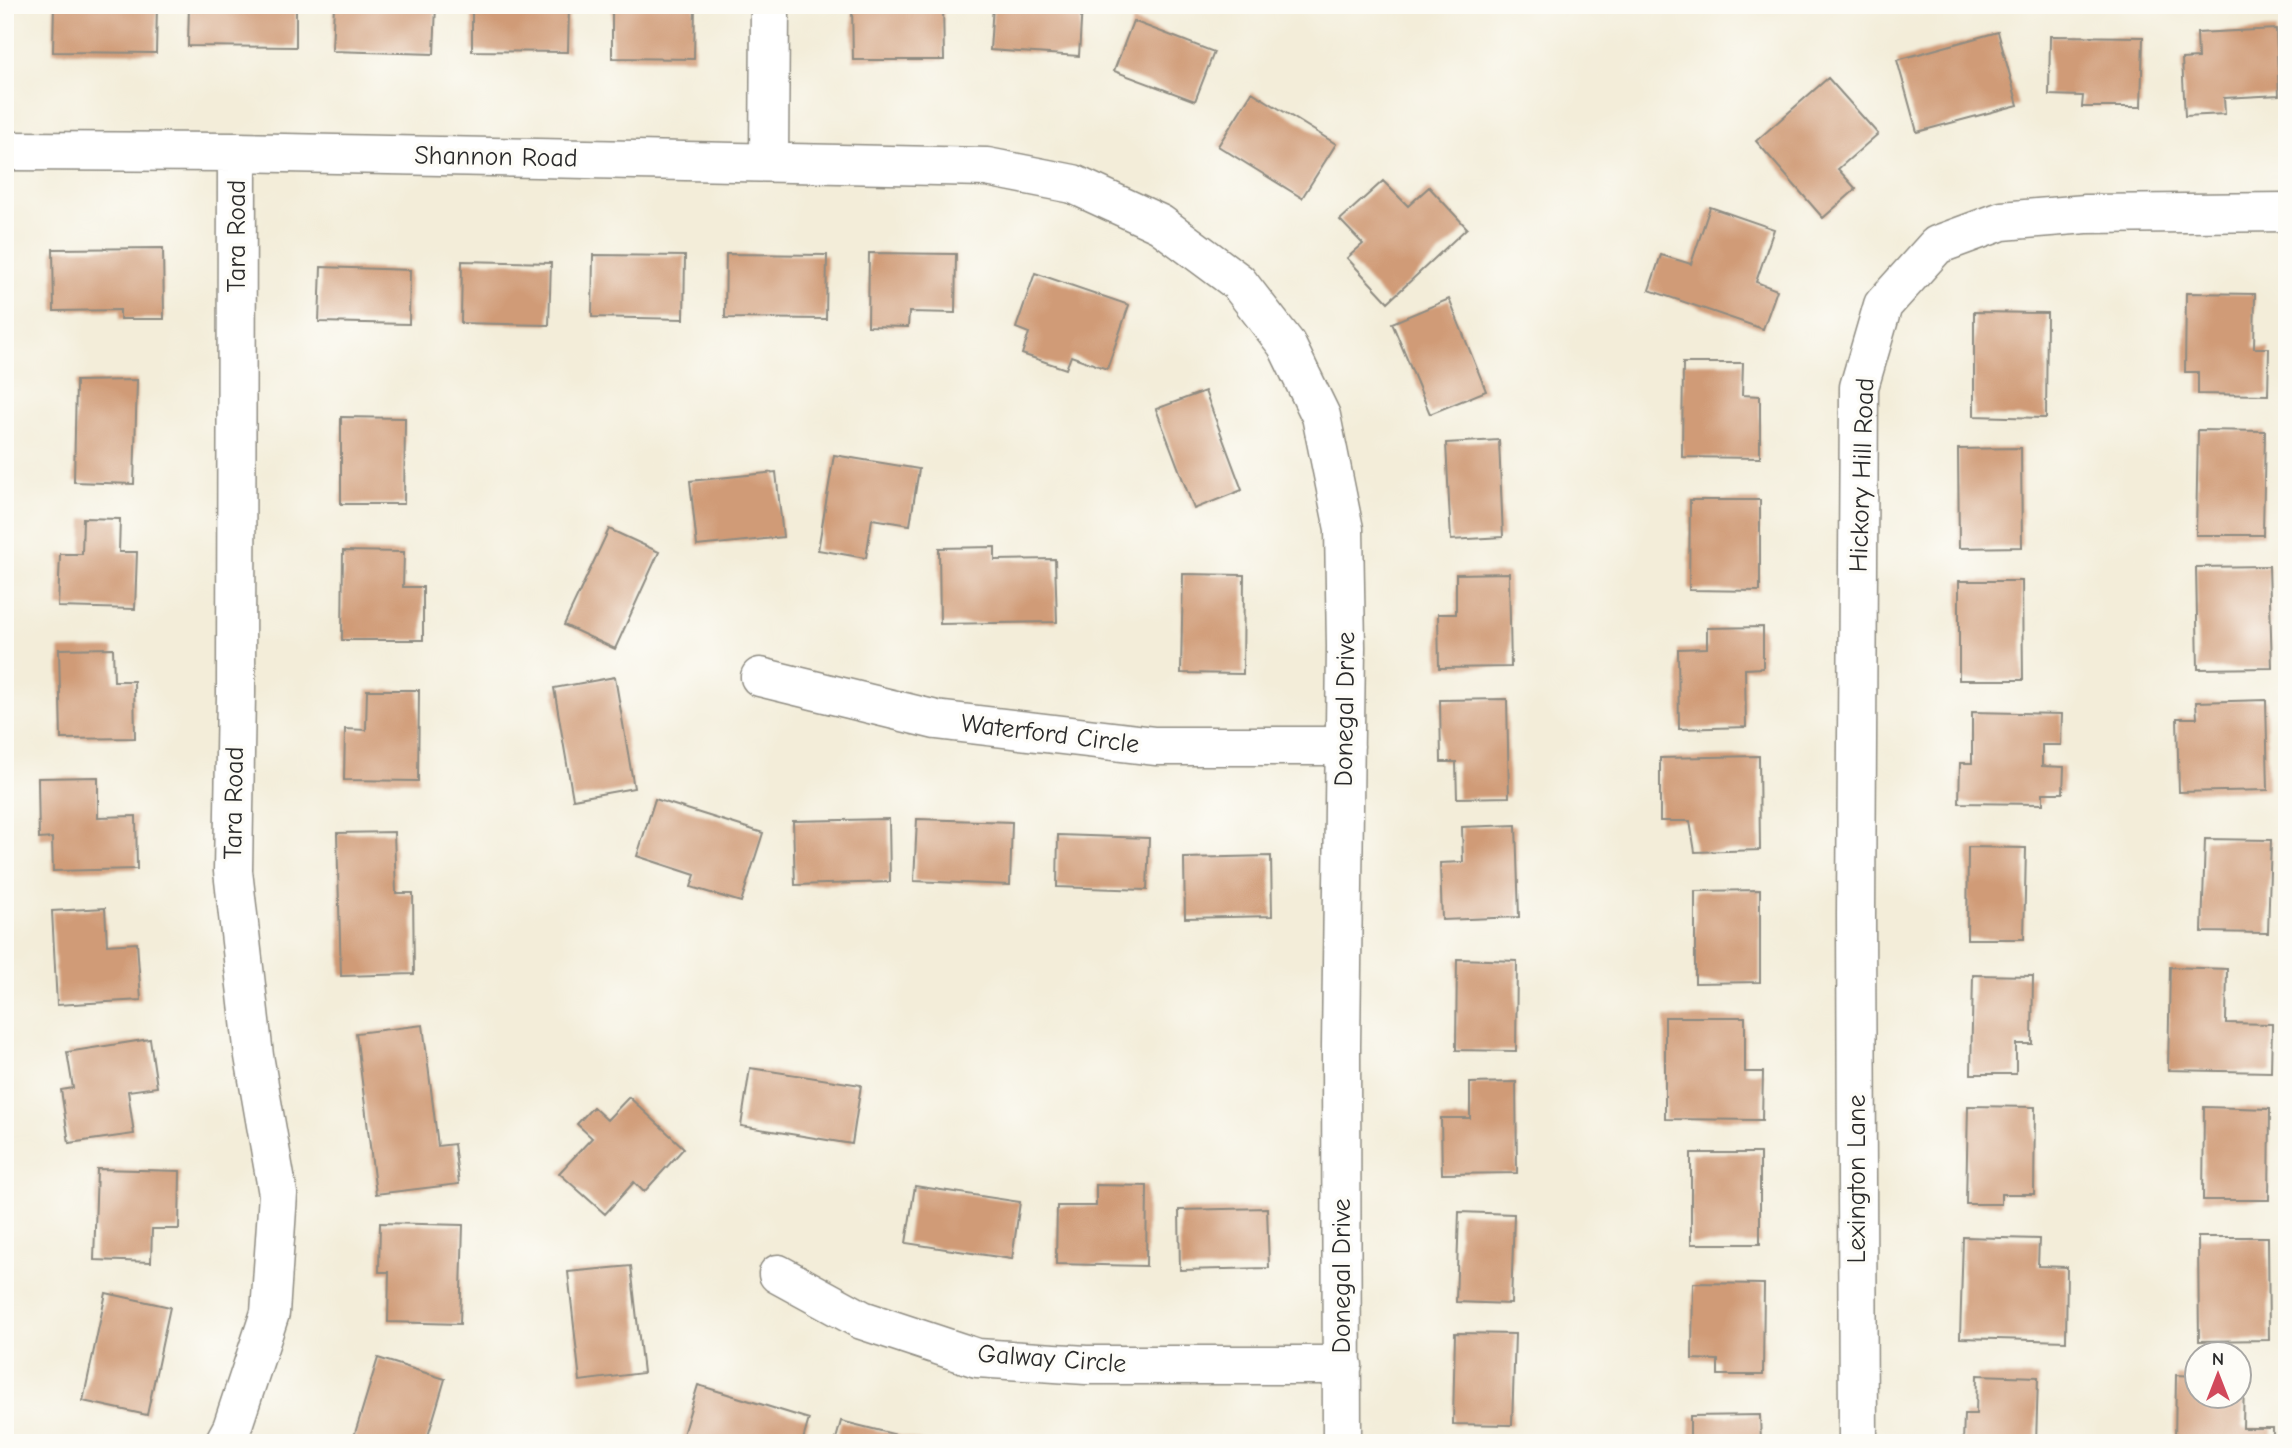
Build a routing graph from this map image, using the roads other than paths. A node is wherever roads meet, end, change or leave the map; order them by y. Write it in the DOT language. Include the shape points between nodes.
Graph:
graph roads {
  1 [pos="770,5"];
  2 [pos="5,151"];
  3 [pos="237,152"];
  4 [pos="769,162"];
  5 [pos="987,167"];
  6 [pos="2287,212"];
  7 [pos="760,677"];
  8 [pos="1345,746"];
  9 [pos="1856,915"];
  10 [pos="778,1274"];
  11 [pos="1343,1365"];
  12 [pos="224,1443"];
  13 [pos="1342,1443"];
  14 [pos="1858,1443"];
  1 -- 4 [label="street"];
  2 -- 3 [label="street, Shannon Road"];
  3 -- 4 [label="street, Shannon Road"];
  3 -- 12 [label="street, Tara Road" via="233,871 254,1056 278,1194 270,1313"];
  4 -- 5 [label="street, Shannon Road"];
  5 -- 8 [label="street, Donegal Drive" via="1073,184 1160,224 1238,282 1286,344 1321,416 1344,529"];
  6 -- 9 [label="street, Hickory Hill Road" via="2086,214 2002,221 1937,245 1883,305 1859,387"];
  7 -- 8 [label="street, Waterford Circle" via="936,720 1100,740 1155,746"];
  8 -- 11 [label="street, Donegal Drive"];
  9 -- 14 [label="street, Lexington Lane"];
  10 -- 11 [label="street, Galway Circle" via="862,1320 977,1358 1086,1365"];
  11 -- 13 [label="street, Donegal Drive"];
}
